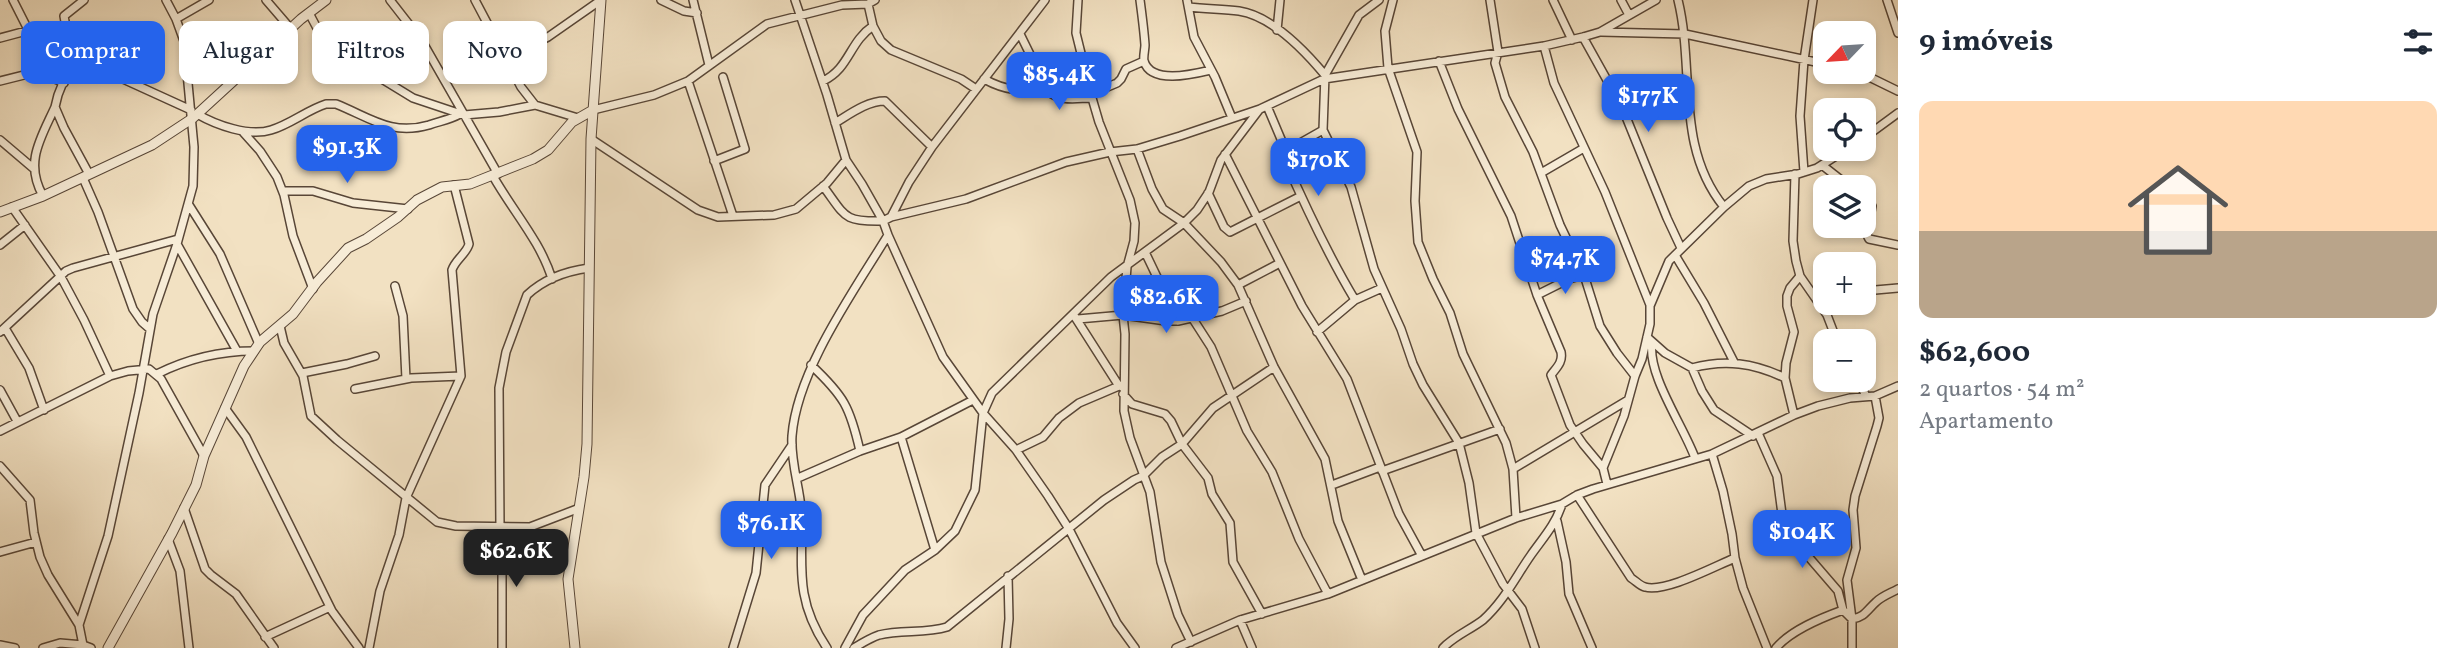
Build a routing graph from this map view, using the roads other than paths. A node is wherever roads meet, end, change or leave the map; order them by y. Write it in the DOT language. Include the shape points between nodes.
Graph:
graph roads {
  1 [pos="13,0"];
  2 [pos="84,0"];
  3 [pos="166,0"];
  4 [pos="209,0"];
  5 [pos="266,0"];
  6 [pos="326,0"];
  7 [pos="390,0"];
  8 [pos="475,0"];
  9 [pos="601,0"];
  10 [pos="661,0"];
  11 [pos="694,0"];
  12 [pos="795,0"];
  13 [pos="1078,0"];
  14 [pos="1140,0"];
  15 [pos="1280,0"];
  16 [pos="1379,0"];
  17 [pos="1393,0"];
  18 [pos="1490,0"];
  19 [pos="1553,0"];
  20 [pos="1621,0"];
  21 [pos="1656,0"];
  22 [pos="1678,0"];
  23 [pos="1813,0"];
  24 [pos="1887,0"];
  25 [pos="1042,1"];
  26 [pos="855,2"];
  27 [pos="871,2"];
  28 [pos="1188,3"];
  29 [pos="309,13"];
  30 [pos="696,13"];
  31 [pos="801,14"];
  32 [pos="1629,15"];
  33 [pos="176,19"];
  34 [pos="25,21"];
  35 [pos="63,21"];
  36 [pos="284,21"];
  37 [pos="298,23"];
  38 [pos="873,26"];
  39 [pos="1277,30"];
  40 [pos="21,32"];
  41 [pos="1600,32"];
  42 [pos="1898,33"];
  43 [pos="1020,34"];
  44 [pos="1685,34"];
  45 [pos="1583,37"];
  46 [pos="0,38"];
  47 [pos="547,38"];
  48 [pos="1572,40"];
  49 [pos="1544,46"];
  50 [pos="1498,52"];
  51 [pos="1804,60"];
  52 [pos="1144,61"];
  53 [pos="1439,61"];
  54 [pos="1813,62"];
  55 [pos="709,65"];
  56 [pos="1388,68"];
  57 [pos="1210,70"];
  58 [pos="21,76"];
  59 [pos="723,77"];
  60 [pos="1325,77"];
  61 [pos="984,79"];
  62 [pos="688,80"];
  63 [pos="1876,80"];
  64 [pos="0,81"];
  65 [pos="823,81"];
  66 [pos="64,84"];
  67 [pos="133,84"];
  68 [pos="228,84"];
  69 [pos="1046,88"];
  70 [pos="976,89"];
  71 [pos="1898,91"];
  72 [pos="1091,96"];
  73 [pos="535,105"];
  74 [pos="55,107"];
  75 [pos="1264,108"];
  76 [pos="593,110"];
  77 [pos="1898,113"];
  78 [pos="193,114"];
  79 [pos="462,114"];
  80 [pos="1232,117"];
  81 [pos="578,118"];
  82 [pos="835,124"];
  83 [pos="1876,129"];
  84 [pos="241,130"];
  85 [pos="1323,130"];
  86 [pos="591,139"];
  87 [pos="0,140"];
  88 [pos="932,147"];
  89 [pos="1584,148"];
  90 [pos="1137,149"];
  91 [pos="1286,151"];
  92 [pos="1110,152"];
  93 [pos="1226,154"];
  94 [pos="846,160"];
  95 [pos="1828,161"];
  96 [pos="714,162"];
  97 [pos="1822,165"];
  98 [pos="33,167"];
  99 [pos="1804,172"];
  100 [pos="1541,173"];
  101 [pos="1795,174"];
  102 [pos="496,175"];
  103 [pos="1835,175"];
  104 [pos="86,176"];
  105 [pos="453,185"];
  106 [pos="823,186"];
  107 [pos="283,191"];
  108 [pos="1208,193"];
  109 [pos="43,196"];
  110 [pos="1301,196"];
  111 [pos="189,205"];
  112 [pos="1724,207"];
  113 [pos="5,208"];
  114 [pos="408,209"];
  115 [pos="733,216"];
  116 [pos="891,217"];
  117 [pos="1258,217"];
  118 [pos="883,222"];
  119 [pos="1184,223"];
  120 [pos="25,225"];
  121 [pos="887,235"];
  122 [pos="1868,238"];
  123 [pos="177,242"];
  124 [pos="0,245"];
  125 [pos="1898,245"];
  126 [pos="1681,248"];
  127 [pos="1145,252"];
  128 [pos="1675,255"];
  129 [pos="114,256"];
  130 [pos="1280,262"];
  131 [pos="1127,267"];
  132 [pos="589,268"];
  133 [pos="1584,275"];
  134 [pos="1800,276"];
  135 [pos="61,277"];
  136 [pos="552,279"];
  137 [pos="1238,285"];
  138 [pos="395,286"];
  139 [pos="1382,288"];
  140 [pos="1898,288"];
  141 [pos="313,289"];
  142 [pos="1876,290"];
  143 [pos="1537,295"];
  144 [pos="1355,300"];
  145 [pos="1246,301"];
  146 [pos="1650,306"];
  147 [pos="1122,314"];
  148 [pos="1075,317"];
  149 [pos="1194,319"];
  150 [pos="1178,321"];
  151 [pos="280,326"];
  152 [pos="1832,329"];
  153 [pos="3,330"];
  154 [pos="150,330"];
  155 [pos="1317,332"];
  156 [pos="1649,339"];
  157 [pos="256,348"];
  158 [pos="237,351"];
  159 [pos="374,356"];
  160 [pos="1734,362"];
  161 [pos="811,365"];
  162 [pos="1274,367"];
  163 [pos="1692,368"];
  164 [pos="143,370"];
  165 [pos="302,373"];
  166 [pos="157,374"];
  167 [pos="110,376"];
  168 [pos="461,376"];
  169 [pos="1635,376"];
  170 [pos="1785,378"];
  171 [pos="406,379"];
  172 [pos="1898,386"];
  173 [pos="355,389"];
  174 [pos="1122,389"];
  175 [pos="0,390"];
  176 [pos="1864,392"];
  177 [pos="1230,396"];
  178 [pos="1866,396"];
  179 [pos="1875,396"];
  180 [pos="973,400"];
  181 [pos="1628,400"];
  182 [pos="226,408"];
  183 [pos="44,410"];
  184 [pos="983,413"];
  185 [pos="1794,415"];
  186 [pos="17,421"];
  187 [pos="1500,429"];
  188 [pos="0,431"];
  189 [pos="1574,432"];
  190 [pos="1755,434"];
  191 [pos="901,436"];
  192 [pos="1459,443"];
  193 [pos="792,444"];
  194 [pos="1182,444"];
  195 [pos="1016,450"];
  196 [pos="860,451"];
  197 [pos="1712,454"];
  198 [pos="204,456"];
  199 [pos="1695,458"];
  200 [pos="779,462"];
  201 [pos="793,465"];
  202 [pos="0,467"];
  203 [pos="1603,468"];
  204 [pos="1381,469"];
  205 [pos="1513,469"];
  206 [pos="1143,476"];
  207 [pos="798,478"];
  208 [pos="1607,484"];
  209 [pos="1332,485"];
  210 [pos="1577,495"];
  211 [pos="406,498"];
  212 [pos="1562,504"];
  213 [pos="184,507"];
  214 [pos="577,509"];
  215 [pos="1516,518"];
  216 [pos="1557,521"];
  217 [pos="500,527"];
  218 [pos="1069,529"];
  219 [pos="1476,533"];
  220 [pos="168,539"];
  221 [pos="36,542"];
  222 [pos="935,550"];
  223 [pos="0,552"];
  224 [pos="1422,556"];
  225 [pos="1735,558"];
  226 [pos="1008,576"];
  227 [pos="1362,580"];
  228 [pos="1898,589"];
  229 [pos="1508,592"];
  230 [pos="1328,594"];
  231 [pos="330,607"];
  232 [pos="1843,610"];
  233 [pos="1262,614"];
  234 [pos="1852,618"];
  235 [pos="1240,620"];
  236 [pos="79,625"];
  237 [pos="265,637"];
  238 [pos="1191,642"];
  239 [pos="0,645"];
  240 [pos="83,645"];
  241 [pos="15,648"];
  242 [pos="43,648"];
  243 [pos="92,648"];
  244 [pos="108,648"];
  245 [pos="189,648"];
  246 [pos="274,648"];
  247 [pos="359,648"];
  248 [pos="369,648"];
  249 [pos="502,648"];
  250 [pos="575,648"];
  251 [pos="733,648"];
  252 [pos="827,648"];
  253 [pos="845,648"];
  254 [pos="854,648"];
  255 [pos="1006,648"];
  256 [pos="1135,648"];
  257 [pos="1177,648"];
  258 [pos="1252,648"];
  259 [pos="1443,648"];
  260 [pos="1535,648"];
  261 [pos="1592,648"];
  262 [pos="1767,648"];
  263 [pos="1776,648"];
  264 [pos="1852,648"];
  1 -- 34 [label="street"];
  2 -- 35 [label="street"];
  3 -- 33 [label="street"];
  4 -- 33 [label="street"];
  5 -- 36 [label="street"];
  6 -- 29 [label="street"];
  7 -- 79 [label="street" via="422,41"];
  8 -- 73 [label="street"];
  9 -- 47 [label="street"];
  9 -- 76 [label="street"];
  10 -- 30 [label="street"];
  11 -- 30 [label="street"];
  12 -- 31 [label="street"];
  13 -- 72 [label="street" via="1076,33"];
  14 -- 52 [label="street"];
  15 -- 39 [label="street"];
  16 -- 60 [label="street" via="1360,15"];
  17 -- 56 [label="street" via="1385,31"];
  18 -- 50 [label="street"];
  19 -- 48 [label="street"];
  20 -- 32 [label="street"];
  21 -- 32 [label="street"];
  22 -- 44 [label="street"];
  23 -- 51 [label="street"];
  24 -- 42 [label="street"];
  25 -- 43 [label="street"];
  26 -- 27 [label="street"];
  26 -- 31 [label="street"];
  27 -- 38 [label="street"];
  28 -- 39 [label="street" via="1241,11"];
  28 -- 57 [label="street" via="1191,28"];
  29 -- 37 [label="street"];
  29 -- 79 [label="street" via="317,28 353,62 413,98"];
  30 -- 55 [label="street"];
  31 -- 55 [label="street" via="758,28"];
  31 -- 65 [label="street"];
  32 -- 41 [label="street"];
  33 -- 78 [label="street" via="184,41"];
  38 -- 65 [label="street" via="857,41 841,69"];
  38 -- 70 [label="street" via="891,50"];
  39 -- 60 [label="street" via="1303,49"];
  40 -- 46 [label="street"];
  41 -- 44 [label="street"];
  41 -- 45 [label="street"];
  43 -- 61 [label="street"];
  43 -- 69 [label="street"];
  44 -- 51 [label="street"];
  44 -- 112 [label="street" via="1693,144 1703,174"];
  45 -- 48 [label="street"];
  45 -- 126 [label="street" via="1622,107"];
  48 -- 49 [label="street"];
  49 -- 50 [label="street"];
  49 -- 89 [label="street" via="1554,83"];
  50 -- 53 [label="street"];
  50 -- 100 [label="street" via="1495,63 1506,97"];
  51 -- 54 [label="street"];
  51 -- 99 [label="street" via="1800,116"];
  52 -- 57 [label="street" via="1157,74"];
  52 -- 72 [label="street"];
  53 -- 56 [label="street"];
  53 -- 143 [label="street" via="1511,216"];
  55 -- 62 [label="street"];
  56 -- 60 [label="street"];
  56 -- 187 [label="street" via="1417,152 1415,201 1422,254 1471,373"];
  57 -- 80 [label="street"];
  58 -- 64 [label="street"];
  59 -- 96 [label="street" via="745,149"];
  60 -- 75 [label="street"];
  60 -- 85 [label="street"];
  61 -- 69 [label="street" via="1011,91"];
  61 -- 70 [label="street"];
  62 -- 76 [label="street"];
  62 -- 96 [label="street"];
  63 -- 71 [label="street"];
  65 -- 82 [label="street"];
  66 -- 74 [label="street"];
  67 -- 78 [label="street"];
  68 -- 78 [label="street"];
  69 -- 72 [label="street" via="1063,98"];
  70 -- 88 [label="street"];
  72 -- 92 [label="street"];
  73 -- 79 [label="street"];
  73 -- 81 [label="street"];
  74 -- 98 [label="street" via="37,145"];
  74 -- 104 [label="street"];
  75 -- 80 [label="street"];
  75 -- 91 [label="street"];
  75 -- 93 [label="street"];
  76 -- 81 [label="street"];
  76 -- 86 [label="street"];
  77 -- 83 [label="street"];
  78 -- 84 [label="street"];
  78 -- 104 [label="street" via="152,145"];
  78 -- 111 [label="street"];
  79 -- 84 [label="street" via="420,128 395,130 336,104 326,104 271,130"];
  79 -- 102 [label="street"];
  80 -- 90 [label="street"];
  81 -- 102 [label="street" via="548,150"];
  82 -- 88 [label="street" via="859,108 885,101"];
  82 -- 94 [label="street"];
  84 -- 107 [label="street" via="260,151"];
  85 -- 91 [label="street"];
  85 -- 139 [label="street" via="1351,187"];
  86 -- 115 [label="street" via="698,210"];
  86 -- 132 [label="street"];
  87 -- 98 [label="street"];
  88 -- 116 [label="street"];
  89 -- 100 [label="street"];
  89 -- 146 [label="street"];
  90 -- 92 [label="street"];
  90 -- 119 [label="street" via="1163,209"];
  91 -- 110 [label="street" via="1285,160"];
  92 -- 116 [label="street" via="1066,162 966,199"];
  92 -- 131 [label="street" via="1135,223"];
  93 -- 108 [label="street"];
  93 -- 117 [label="street"];
  94 -- 106 [label="street"];
  94 -- 118 [label="street"];
  95 -- 97 [label="street"];
  96 -- 115 [label="street"];
  97 -- 99 [label="street"];
  97 -- 103 [label="street"];
  98 -- 109 [label="street"];
  99 -- 101 [label="street"];
  100 -- 133 [label="street"];
  101 -- 112 [label="street" via="1757,181"];
  101 -- 134 [label="street" via="1793,241"];
  102 -- 105 [label="street"];
  102 -- 136 [label="street" via="517,218 540,247"];
  104 -- 109 [label="street"];
  104 -- 129 [label="street"];
  105 -- 114 [label="street" via="427,193"];
  105 -- 168 [label="street" via="469,244 452,270"];
  106 -- 115 [label="street" via="789,212"];
  106 -- 118 [label="street" via="853,220"];
  107 -- 114 [label="street" via="313,191 353,203"];
  107 -- 141 [label="street" via="293,236"];
  108 -- 117 [label="street" via="1227,231"];
  108 -- 119 [label="street"];
  109 -- 113 [label="street"];
  110 -- 117 [label="street"];
  110 -- 144 [label="street"];
  111 -- 123 [label="street"];
  111 -- 157 [label="street" via="220,254"];
  112 -- 126 [label="street"];
  113 -- 120 [label="street"];
  114 -- 141 [label="street" via="348,248"];
  116 -- 118 [label="street"];
  117 -- 130 [label="street"];
  118 -- 121 [label="street"];
  119 -- 127 [label="street"];
  119 -- 137 [label="street"];
  120 -- 124 [label="street"];
  120 -- 135 [label="street"];
  121 -- 161 [label="street"];
  121 -- 180 [label="street" via="943,357"];
  122 -- 125 [label="street"];
  123 -- 129 [label="street"];
  123 -- 154 [label="street"];
  123 -- 158 [label="street"];
  126 -- 128 [label="street"];
  127 -- 131 [label="street"];
  127 -- 150 [label="street"];
  128 -- 146 [label="street"];
  128 -- 160 [label="street"];
  129 -- 135 [label="street" via="73,268"];
  129 -- 154 [label="street" via="133,309"];
  130 -- 137 [label="street"];
  130 -- 155 [label="street"];
  131 -- 147 [label="street"];
  131 -- 148 [label="street" via="1111,277"];
  132 -- 136 [label="street"];
  132 -- 214 [label="street" via="587,444"];
  133 -- 143 [label="street"];
  133 -- 169 [label="street" via="1600,326"];
  134 -- 152 [label="street"];
  134 -- 170 [label="street" via="1787,296 1794,332"];
  135 -- 153 [label="street"];
  135 -- 167 [label="street"];
  136 -- 217 [label="street" via="527,295 506,352 498,395"];
  137 -- 145 [label="street"];
  138 -- 171 [label="street" via="403,316"];
  139 -- 144 [label="street"];
  139 -- 192 [label="street" via="1423,385"];
  140 -- 142 [label="street"];
  141 -- 151 [label="street"];
  143 -- 189 [label="street" via="1561,352 1560,365 1551,374"];
  144 -- 155 [label="street"];
  145 -- 149 [label="street"];
  145 -- 162 [label="street"];
  146 -- 156 [label="street"];
  147 -- 148 [label="street"];
  147 -- 150 [label="street"];
  147 -- 174 [label="street"];
  148 -- 174 [label="street"];
  148 -- 184 [label="street" via="992,393"];
  149 -- 150 [label="street"];
  149 -- 177 [label="street" via="1211,347"];
  151 -- 157 [label="street"];
  151 -- 165 [label="street" via="284,343"];
  153 -- 183 [label="street" via="29,368"];
  154 -- 164 [label="street"];
  155 -- 204 [label="street" via="1347,379"];
  156 -- 163 [label="street"];
  156 -- 169 [label="street"];
  156 -- 199 [label="street" via="1654,371"];
  157 -- 158 [label="street"];
  157 -- 182 [label="street"];
  158 -- 166 [label="street" via="191,359"];
  159 -- 165 [label="street"];
  160 -- 163 [label="street"];
  160 -- 170 [label="street"];
  161 -- 193 [label="street" via="799,399"];
  161 -- 196 [label="street" via="850,410"];
  162 -- 177 [label="street"];
  162 -- 209 [label="street" via="1321,450"];
  163 -- 190 [label="street" via="1714,410"];
  164 -- 166 [label="street"];
  164 -- 167 [label="street"];
  164 -- 236 [label="street" via="108,536"];
  165 -- 211 [label="street" via="307,406 315,421"];
  166 -- 198 [label="street"];
  167 -- 183 [label="street"];
  168 -- 171 [label="street"];
  168 -- 211 [label="street"];
  169 -- 181 [label="street"];
  170 -- 185 [label="street"];
  171 -- 173 [label="street"];
  172 -- 179 [label="street"];
  174 -- 194 [label="street" via="1132,404 1165,414"];
  174 -- 195 [label="street" via="1079,403 1043,437"];
  174 -- 206 [label="street" via="1130,439"];
  175 -- 186 [label="street"];
  176 -- 178 [label="street"];
  177 -- 194 [label="street" via="1205,416"];
  177 -- 230 [label="street" via="1281,490 1299,539"];
  178 -- 179 [label="street"];
  178 -- 185 [label="street"];
  179 -- 234 [label="street" via="1879,418 1853,510 1856,548 1847,580"];
  180 -- 184 [label="street"];
  180 -- 191 [label="street"];
  181 -- 189 [label="street"];
  181 -- 203 [label="street"];
  182 -- 198 [label="street"];
  182 -- 231 [label="street" via="246,437"];
  183 -- 186 [label="street"];
  184 -- 195 [label="street"];
  184 -- 222 [label="street" via="975,490 955,531"];
  185 -- 190 [label="street"];
  186 -- 188 [label="street"];
  187 -- 192 [label="street"];
  187 -- 205 [label="street"];
  189 -- 203 [label="street"];
  189 -- 205 [label="street"];
  190 -- 197 [label="street"];
  190 -- 232 [label="street" via="1777,476 1788,533 1838,591"];
  191 -- 196 [label="street"];
  191 -- 222 [label="street"];
  192 -- 204 [label="street"];
  192 -- 219 [label="street"];
  193 -- 200 [label="street"];
  193 -- 201 [label="street"];
  194 -- 206 [label="street"];
  194 -- 233 [label="street" via="1208,478 1230,523 1233,562"];
  195 -- 218 [label="street"];
  196 -- 207 [label="street"];
  197 -- 199 [label="street"];
  197 -- 225 [label="street"];
  198 -- 213 [label="street"];
  199 -- 208 [label="street"];
  200 -- 201 [label="street"];
  200 -- 251 [label="street" via="765,485 756,573"];
  201 -- 207 [label="street"];
  202 -- 221 [label="street" via="30,500"];
  203 -- 208 [label="street"];
  204 -- 209 [label="street"];
  204 -- 224 [label="street"];
  205 -- 215 [label="street"];
  206 -- 218 [label="street"];
  206 -- 238 [label="street" via="1161,562"];
  207 -- 252 [label="street" via="802,588"];
  208 -- 210 [label="street"];
  209 -- 227 [label="street" via="1338,521"];
  210 -- 212 [label="street"];
  210 -- 225 [label="street" via="1631,578 1644,587 1675,583"];
  211 -- 217 [label="street" via="445,525"];
  211 -- 248 [label="street"];
  212 -- 215 [label="street"];
  212 -- 216 [label="street"];
  213 -- 220 [label="street"];
  213 -- 237 [label="street" via="205,569 247,606"];
  214 -- 217 [label="street" via="530,527"];
  214 -- 250 [label="street" via="568,579"];
  215 -- 219 [label="street"];
  216 -- 229 [label="street"];
  216 -- 261 [label="street" via="1569,594"];
  217 -- 249 [label="street" via="494,548 502,572"];
  218 -- 226 [label="street"];
  218 -- 256 [label="street" via="1112,615"];
  219 -- 224 [label="street"];
  219 -- 229 [label="street"];
  220 -- 244 [label="street"];
  220 -- 245 [label="street" via="180,571"];
  221 -- 223 [label="street"];
  221 -- 236 [label="street" via="48,575"];
  222 -- 253 [label="street" via="905,570 863,615"];
  224 -- 227 [label="street"];
  225 -- 262 [label="street"];
  226 -- 254 [label="street" via="947,626 875,636"];
  226 -- 255 [label="street"];
  227 -- 230 [label="street"];
  228 -- 234 [label="street" via="1877,600 1867,613"];
  229 -- 259 [label="street" via="1481,621"];
  229 -- 260 [label="street" via="1522,609"];
  230 -- 233 [label="street"];
  231 -- 237 [label="street"];
  231 -- 247 [label="street"];
  232 -- 234 [label="street"];
  232 -- 263 [label="street" via="1810,624"];
  233 -- 235 [label="street"];
  234 -- 264 [label="street"];
  235 -- 238 [label="street"];
  235 -- 258 [label="street"];
  236 -- 240 [label="street"];
  237 -- 246 [label="street"];
  238 -- 257 [label="street"];
  239 -- 241 [label="street"];
  240 -- 242 [label="street" via="60,643"];
  240 -- 243 [label="street"];
}
